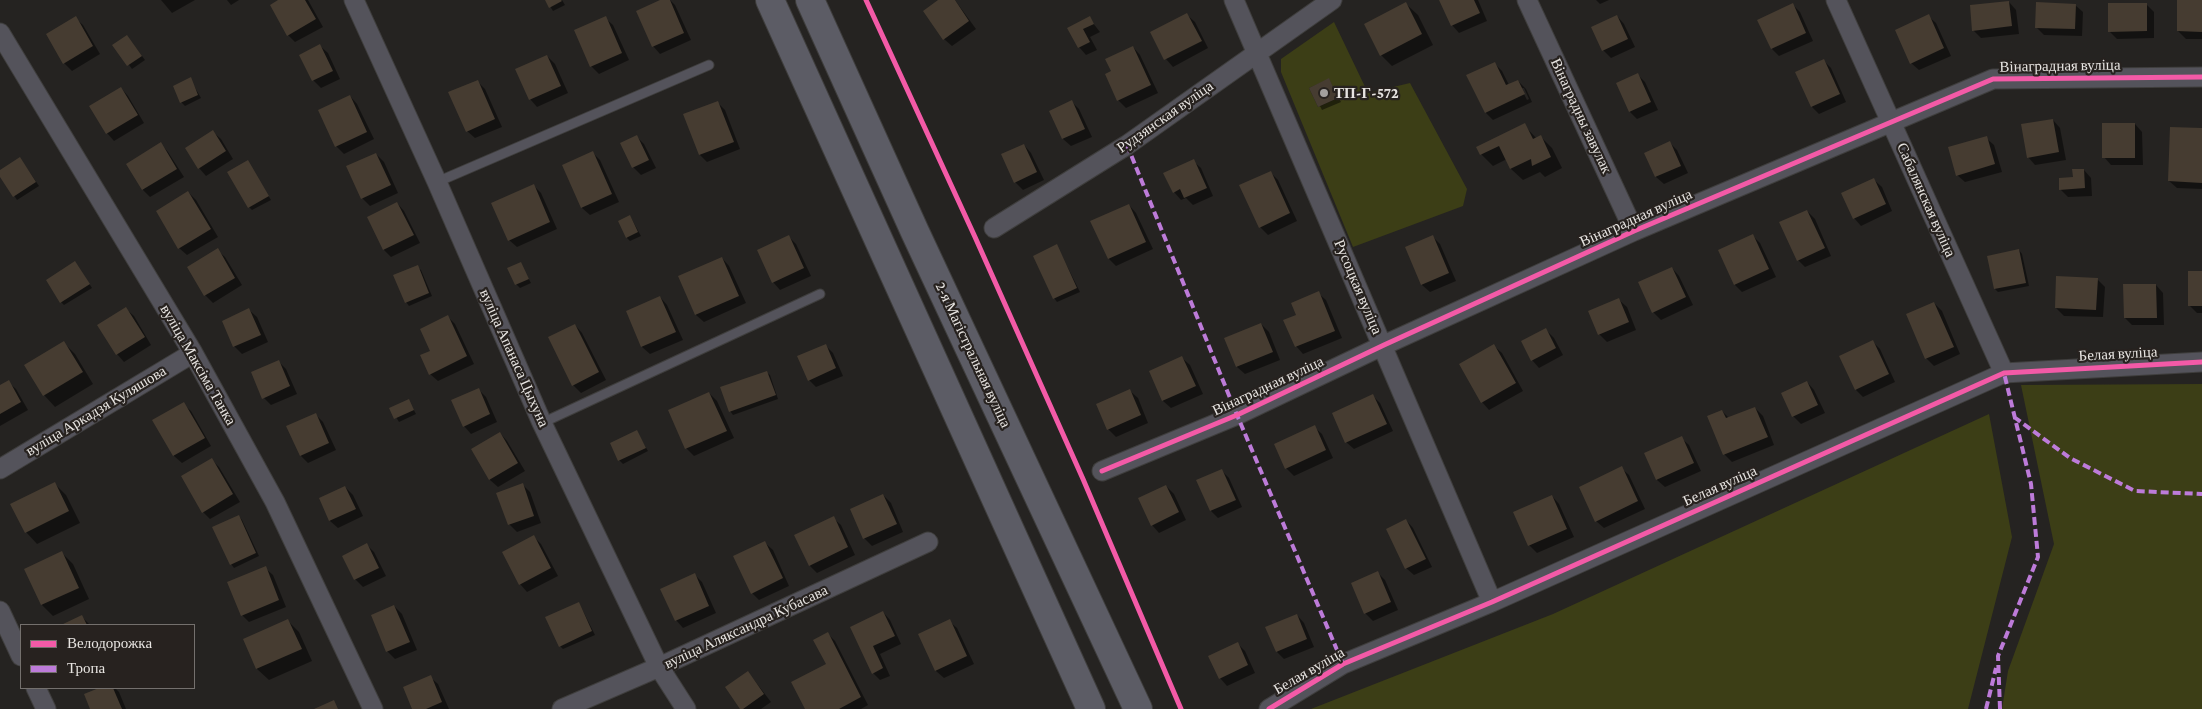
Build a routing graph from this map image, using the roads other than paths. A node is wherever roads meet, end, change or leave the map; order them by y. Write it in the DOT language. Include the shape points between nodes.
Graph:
graph roads {
  1 [pos="354,0"];
  2 [pos="770,0"];
  3 [pos="810,0"];
  4 [pos="1234,0"];
  5 [pos="1332,0"];
  6 [pos="1527,0"];
  7 [pos="1836,0"];
  8 [pos="0,34"];
  9 [pos="1257,51"];
  10 [pos="709,65"];
  11 [pos="2202,77"];
  12 [pos="1892,123"];
  13 [pos="437,182"];
  14 [pos="994,228"];
  15 [pos="1634,231"];
  16 [pos="820,294"];
  17 [pos="1384,346"];
  18 [pos="193,353"];
  19 [pos="2202,362"];
  20 [pos="2004,373"];
  21 [pos="542,423"];
  22 [pos="0,469"];
  23 [pos="1102,471"];
  24 [pos="928,542"];
  25 [pos="1492,602"];
  26 [pos="0,611"];
  27 [pos="20,654"];
  28 [pos="659,667"];
  29 [pos="36,689"];
  30 [pos="1085,702"];
  31 [pos="1139,704"];
  32 [pos="46,709"];
  33 [pos="373,709"];
  34 [pos="562,709"];
  35 [pos="686,709"];
  36 [pos="1269,709"];
  1 -- 13 [label="street, вуліца Апанаса Цыхуна"];
  2 -- 30 [label="main road"];
  3 -- 31 [label="main road, 2-я Магістральная вуліца" via="915,232"];
  4 -- 9 [label="street, Русоцкая вуліца"];
  5 -- 9 [label="street, Рудзянская вуліца"];
  6 -- 15 [label="street, Вінаградны завулак"];
  7 -- 12 [label="street, Сабалянская вуліца"];
  8 -- 18 [label="street, вуліца Максіма Танка"];
  9 -- 14 [label="street, Рудзянская вуліца" via="1127,145"];
  9 -- 17 [label="street, Русоцкая вуліца"];
  10 -- 13 [label="lane"];
  11 -- 12 [label="street, Вінаградная вуліца" via="1993,79"];
  12 -- 15 [label="street, Вінаградная вуліца"];
  12 -- 20 [label="street, Сабалянская вуліца"];
  13 -- 21 [label="street, вуліца Апанаса Цыхуна"];
  15 -- 17 [label="street, Вінаградная вуліца"];
  16 -- 21 [label="lane"];
  17 -- 23 [label="street, Вінаградная вуліца" via="1237,415"];
  17 -- 25 [label="street, Русоцкая вуліца"];
  18 -- 22 [label="street, вуліца Аркадзя Куляшова"];
  18 -- 33 [label="street, вуліца Максіма Танка" via="275,502"];
  19 -- 20 [label="street, Белая вуліца"];
  20 -- 25 [label="street, Белая вуліца"];
  21 -- 28 [label="street, вуліца Апанаса Цыхуна"];
  24 -- 28 [label="street, вуліца Аляксандра Кубасава"];
  25 -- 36 [label="street, Белая вуліца" via="1343,664"];
  26 -- 27 [label="street"];
  28 -- 34 [label="street, вуліца Аляксандра Кубасава"];
  28 -- 35 [label="street, вуліца Апанаса Цыхуна"];
  29 -- 32 [label="street"];
}
